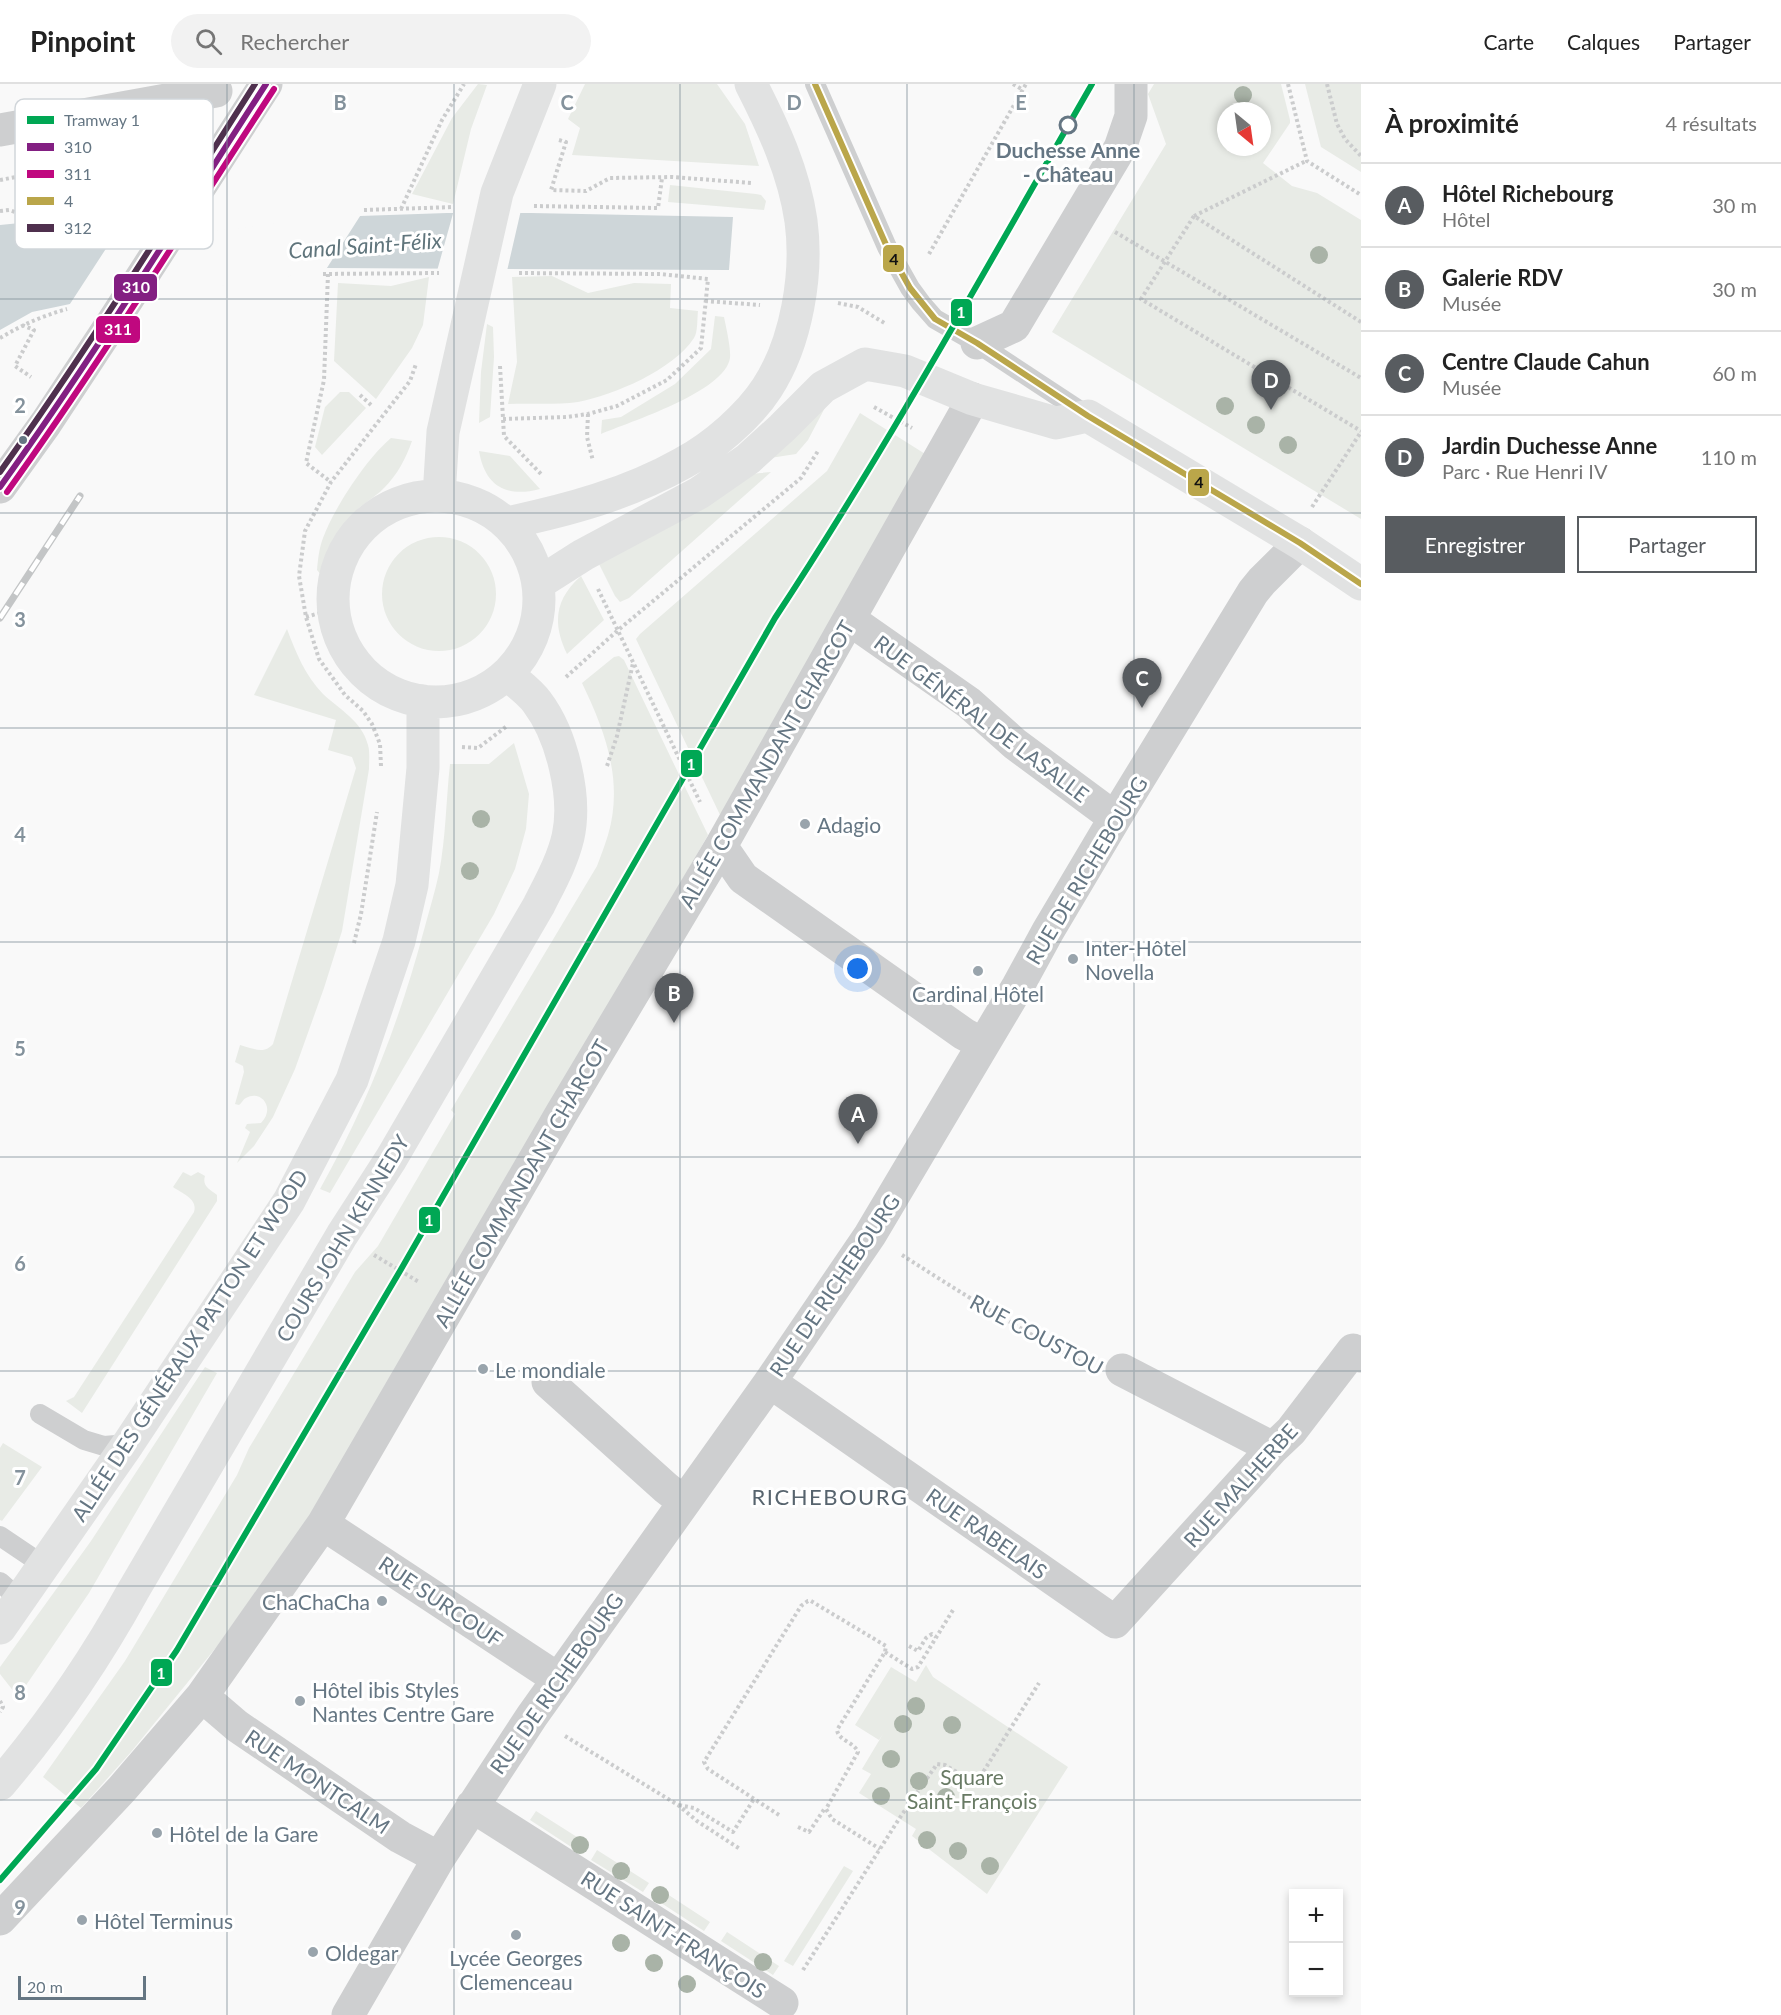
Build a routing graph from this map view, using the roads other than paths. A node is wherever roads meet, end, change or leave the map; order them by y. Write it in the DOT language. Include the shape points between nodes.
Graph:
graph roads {
  1 [pos="266,84"];
  2 [pos="540,84"];
  3 [pos="751,84"];
  4 [pos="815,84"];
  5 [pos="1131,84"];
  6 [pos="216,91"];
  7 [pos="172,99"];
  8 [pos="15,127"];
  9 [pos="0,130"];
  10 [pos="213,168"];
  11 [pos="161,249"];
  12 [pos="977,343"];
  13 [pos="973,399"];
  14 [pos="1088,416"];
  15 [pos="0,487"];
  16 [pos="439,496"];
  17 [pos="507,523"];
  18 [pos="1296,540"];
  19 [pos="539,583"];
  20 [pos="1361,584"];
  21 [pos="849,619"];
  22 [pos="507,674"];
  23 [pos="423,701"];
  24 [pos="1115,818"];
  25 [pos="721,846"];
  26 [pos="983,1044"];
  27 [pos="1361,1356"];
  28 [pos="1122,1370"];
  29 [pos="548,1382"];
  30 [pos="770,1382"];
  31 [pos="40,1414"];
  32 [pos="128,1444"];
  33 [pos="1273,1448"];
  34 [pos="684,1502"];
  35 [pos="323,1524"];
  36 [pos="0,1536"];
  37 [pos="43,1564"];
  38 [pos="10,1591"];
  39 [pos="1115,1622"];
  40 [pos="0,1628"];
  41 [pos="558,1679"];
  42 [pos="202,1696"];
  43 [pos="0,1784"];
  44 [pos="472,1806"];
  45 [pos="439,1858"];
  46 [pos="0,1919"];
  47 [pos="782,2003"];
  48 [pos="348,2015"];
  1 -- 10 [label="street"];
  2 -- 16 [label="main road" via="497,193 443,432"];
  3 -- 17 [label="main road" via="793,185 801,232 798,307 790,337 767,388 720,438 684,463 629,490 561,512"];
  4 -- 12 [label="lane" via="887,247 910,288 935,319"];
  5 -- 12 [label="street" via="1131,116 1120,148 1014,326"];
  6 -- 7 [label="street"];
  8 -- 9 [label="street"];
  11 -- 15 [label="street"];
  12 -- 14 [label="lane"];
  13 -- 14 [label="main road" via="1056,423"];
  13 -- 19 [label="main road" via="905,371 865,364 823,387 748,459 708,487"];
  13 -- 21 [label="street, ALLÉE COMMANDANT CHARCOT"];
  14 -- 18 [label="main road"];
  16 -- 17 [label="main road" via="475,503"];
  16 -- 23 [label="main road" via="396,504 360,530 346,548 333,589 319,613 339,634 364,673 400,696"];
  17 -- 19 [label="main road" via="527,548"];
  18 -- 20 [label="main road"];
  18 -- 24 [label="street, RUE DE RICHEBOURG" via="1253,592"];
  19 -- 22 [label="main road" via="540,608 534,633 522,658"];
  21 -- 24 [label="street, RUE GÉNÉRAL DE LASALLE" via="969,703 1014,744"];
  21 -- 25 [label="street, ALLÉE COMMANDANT CHARCOT"];
  22 -- 23 [label="main road" via="488,689 466,698"];
  22 -- 43 [label="main road, COURS JOHN KENNEDY" via="537,701 563,758 571,808 560,863 540,905 391,1159 342,1234 105,1642 72,1692"];
  23 -- 32 [label="main road, ALLÉE DES GÉNÉRAUX PATTON ET WOOD" via="423,768 412,885 399,941 352,1080 289,1201"];
  24 -- 26 [label="street, RUE DE RICHEBOURG"];
  25 -- 26 [label="street" via="743,878"];
  25 -- 35 [label="street, ALLÉE COMMANDANT CHARCOT"];
  26 -- 30 [label="street, RUE DE RICHEBOURG" via="870,1235"];
  27 -- 33 [label="street, RUE MALHERBE" via="1353,1350 1291,1431"];
  28 -- 33 [label="street, RUE COUSTOU"];
  29 -- 34 [label="street"];
  30 -- 34 [label="street, RUE DE RICHEBOURG"];
  30 -- 39 [label="street, RUE RABELAIS"];
  31 -- 32 [label="lane" via="84,1440 104,1446"];
  32 -- 37 [label="main road, ALLÉE DES GÉNÉRAUX PATTON ET WOOD"];
  33 -- 39 [label="street, RUE MALHERBE"];
  34 -- 41 [label="street, RUE DE RICHEBOURG"];
  35 -- 41 [label="street, RUE SURCOUF"];
  35 -- 42 [label="street, ALLÉE COMMANDANT CHARCOT"];
  36 -- 37 [label="lane"];
  37 -- 38 [label="main road, ALLÉE DES GÉNÉRAUX PATTON ET WOOD"];
  38 -- 40 [label="main road, ALLÉE DES GÉNÉRAUX PATTON ET WOOD"];
  41 -- 44 [label="street, RUE DE RICHEBOURG"];
  42 -- 45 [label="street, RUE MONTCALM" via="256,1739 400,1837"];
  42 -- 46 [label="street, ALLÉE COMMANDANT CHARCOT" via="122,1789"];
  44 -- 45 [label="street, RUE DE RICHEBOURG"];
  44 -- 47 [label="street, RUE SAINT-FRANÇOIS"];
  45 -- 48 [label="street, RUE DE RICHEBOURG"];
}
